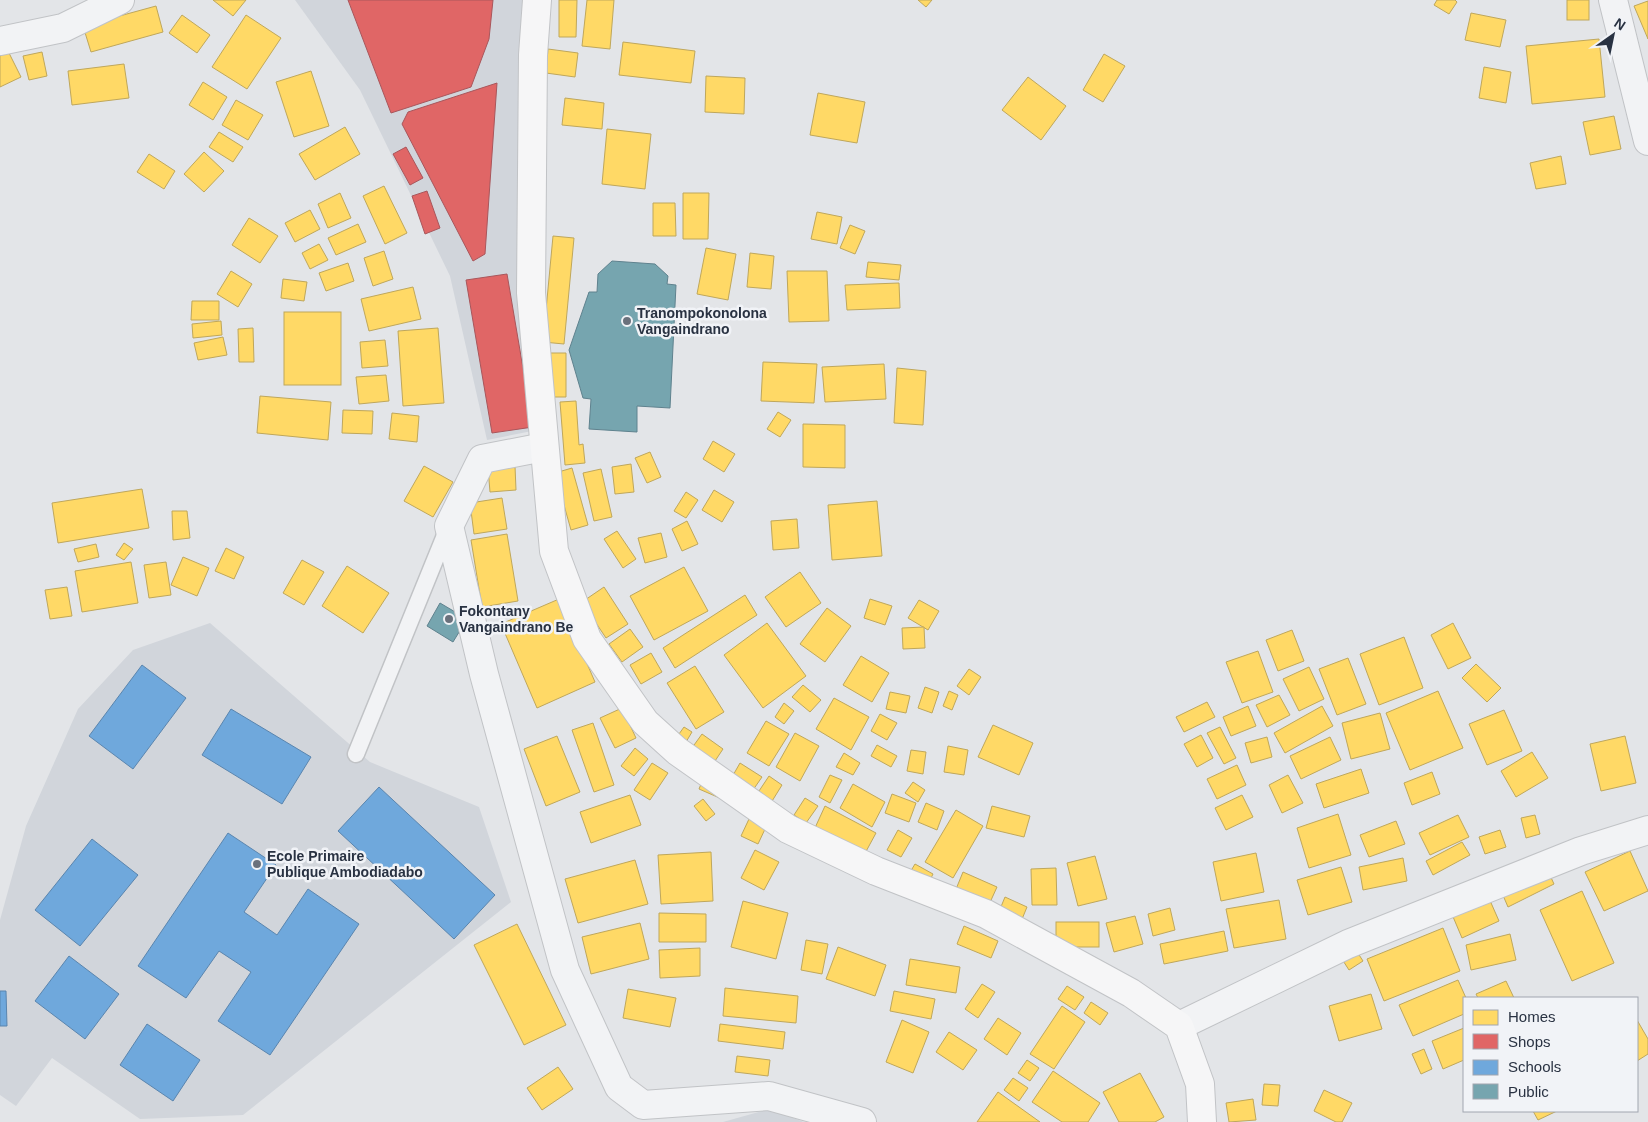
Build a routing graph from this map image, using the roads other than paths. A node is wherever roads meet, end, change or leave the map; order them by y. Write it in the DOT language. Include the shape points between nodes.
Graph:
graph roads {
  1 [pos="120,0"];
  2 [pos="537,0"];
  3 [pos="1613,0"];
  4 [pos="0,41"];
  5 [pos="1648,141"];
  6 [pos="544,446"];
  7 [pos="449,526"];
  8 [pos="356,754"];
  9 [pos="1648,830"];
  10 [pos="1179,1026"];
  11 [pos="862,1122"];
  12 [pos="1202,1122"];
  1 -- 4 [label="street" via="63,28"];
  2 -- 6 [label="main road" via="533,56 532,293"];
  3 -- 5 [label="street"];
  6 -- 7 [label="street" via="482,459"];
  6 -- 10 [label="main road" via="554,550 586,639 651,728 677,751 788,829 876,871 986,914 1131,993"];
  7 -- 8 [label="lane"];
  7 -- 11 [label="street" via="484,674 565,970 619,1087 643,1105 769,1096"];
  9 -- 10 [label="street" via="1581,850 1348,944"];
  10 -- 12 [label="main road" via="1200,1084"];
}
